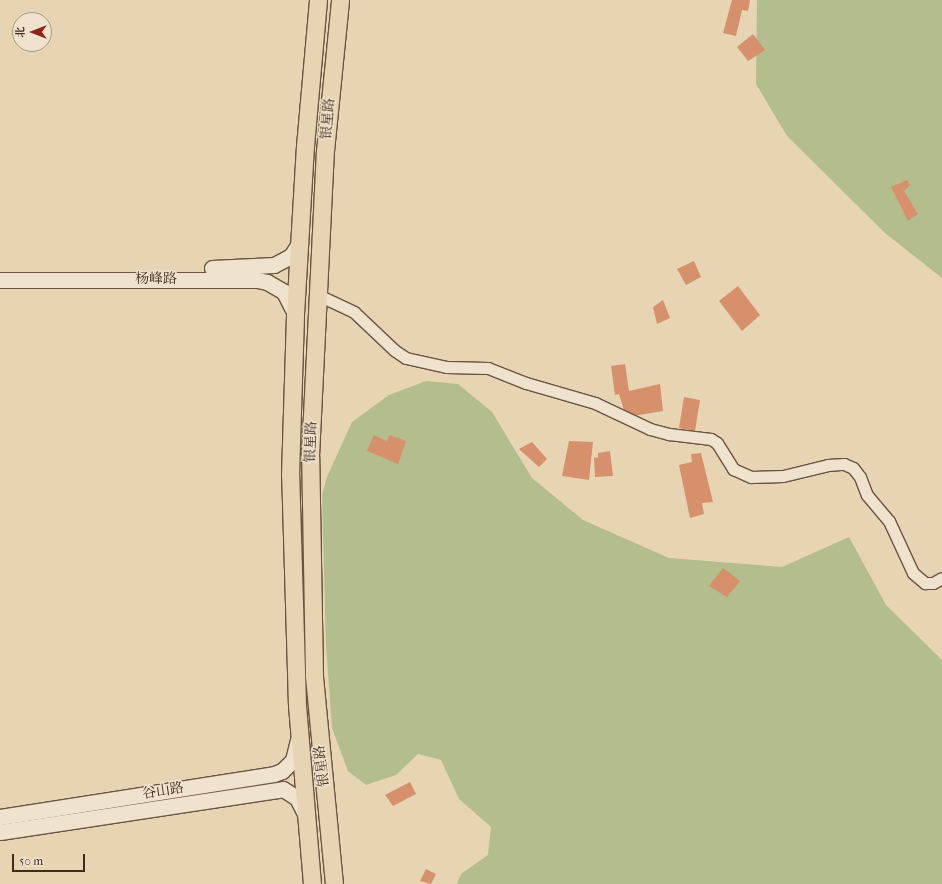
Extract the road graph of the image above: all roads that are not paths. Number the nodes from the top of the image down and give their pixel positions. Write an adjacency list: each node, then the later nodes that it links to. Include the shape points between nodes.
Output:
1 (318, 0): 3 (main road, 银星路, via 305,146)
2 (340, 0): 6 (main road, 银星路, via 325,151)
3 (300, 242): 4 (main road, 杨峰路, via 296,250 284,261 259,268); 7 (main road, 银星路)
4 (0, 270)
5 (0, 280): 7 (main road, 杨峰路, via 257,280 272,284 284,292)
6 (318, 295): 8 (street, via 354,312 406,358 447,367 488,368 526,384 595,403 650,428 669,434 711,439 717,443 733,469 751,477 783,476 828,464 844,464 853,468 860,477 867,495 889,521 913,573 925,583 933,583); 14 (main road, 银星路, via 310,456 314,675)
7 (295, 314): 9 (main road, 银星路, via 290,475)
8 (942, 578)
9 (299, 731): 10 (main road, 谷山路, via 293,760 282,771 274,774); 11 (main road, 银星路)
10 (0, 817)
11 (307, 820): 12 (main road, 谷山路, via 297,798 283,789); 13 (main road, 银星路)
12 (0, 832)
13 (312, 884)
14 (334, 884)

